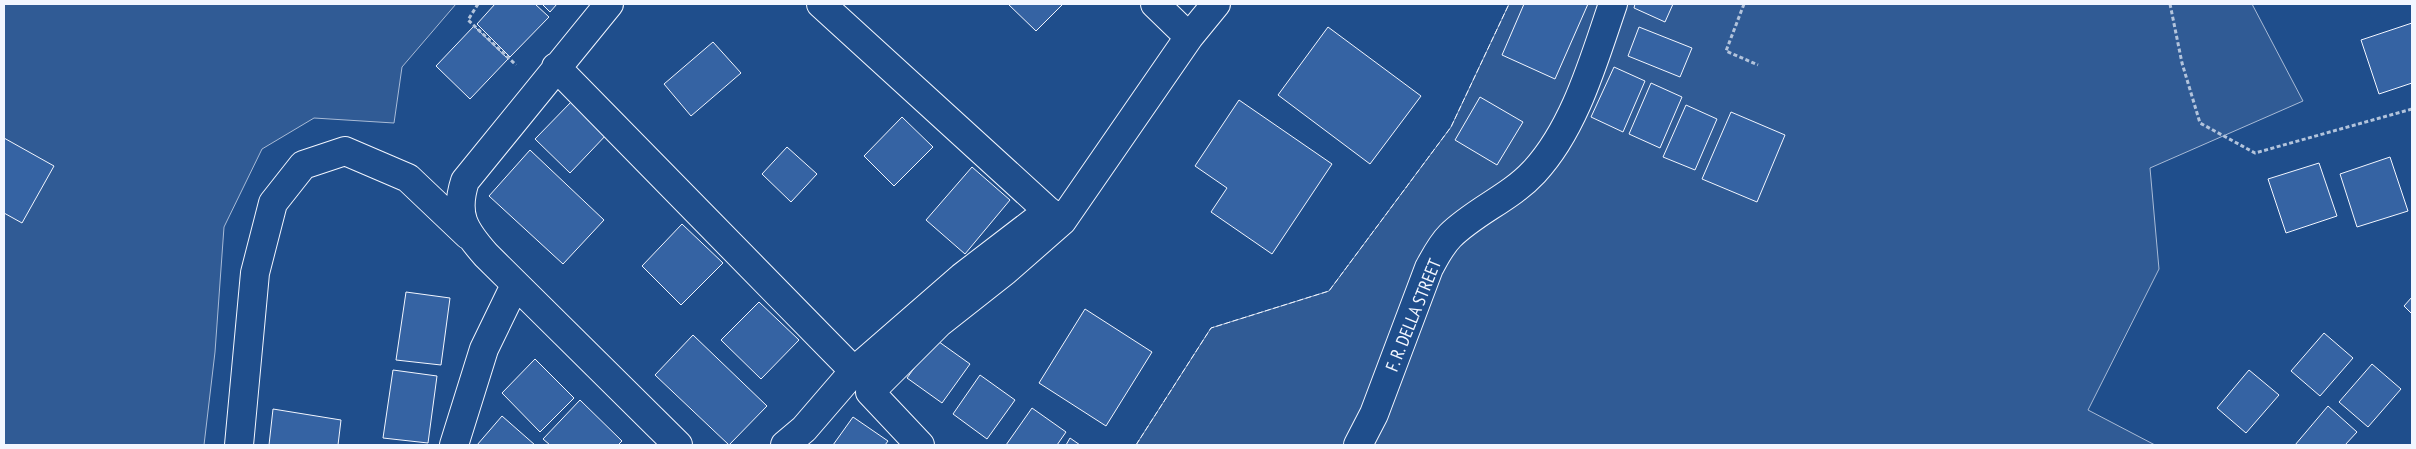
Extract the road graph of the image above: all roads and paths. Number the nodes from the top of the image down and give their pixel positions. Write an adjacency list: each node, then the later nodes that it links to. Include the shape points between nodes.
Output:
1 (478, 4): 11 (path, via 468,20)
2 (609, 4): 11 (street)
3 (821, 4): 13 (street)
4 (1155, 4): 9 (street)
5 (1216, 4): 9 (street)
6 (1613, 4): 22 (street, F. R. DELLA STREET, via 1593,62 1562,134 1547,157 1520,184 1462,226 1438,252 1374,414)
7 (1744, 4): 10 (path, via 1726,51)
8 (2170, 4): 12 (path, via 2182,63 2200,123 2255,153)
9 (1189, 37): 13 (street)
10 (1758, 65)
11 (548, 77): 14 (street, via 465,181 460,214); 16 (street)
12 (2412, 109)
13 (1055, 216): 16 (street, via 962,277); 17 (street, via 1005,271 939,324 870,392)
14 (469, 236): 15 (street); 18 (street, via 408,178 345,151 303,165 273,203 255,273)
15 (515, 285): 19 (street, via 484,349); 20 (street)
16 (854, 371): 21 (street, via 804,429)
17 (912, 442)
18 (239, 445)
19 (454, 445)
20 (678, 445)
21 (785, 445)
22 (1358, 445)

